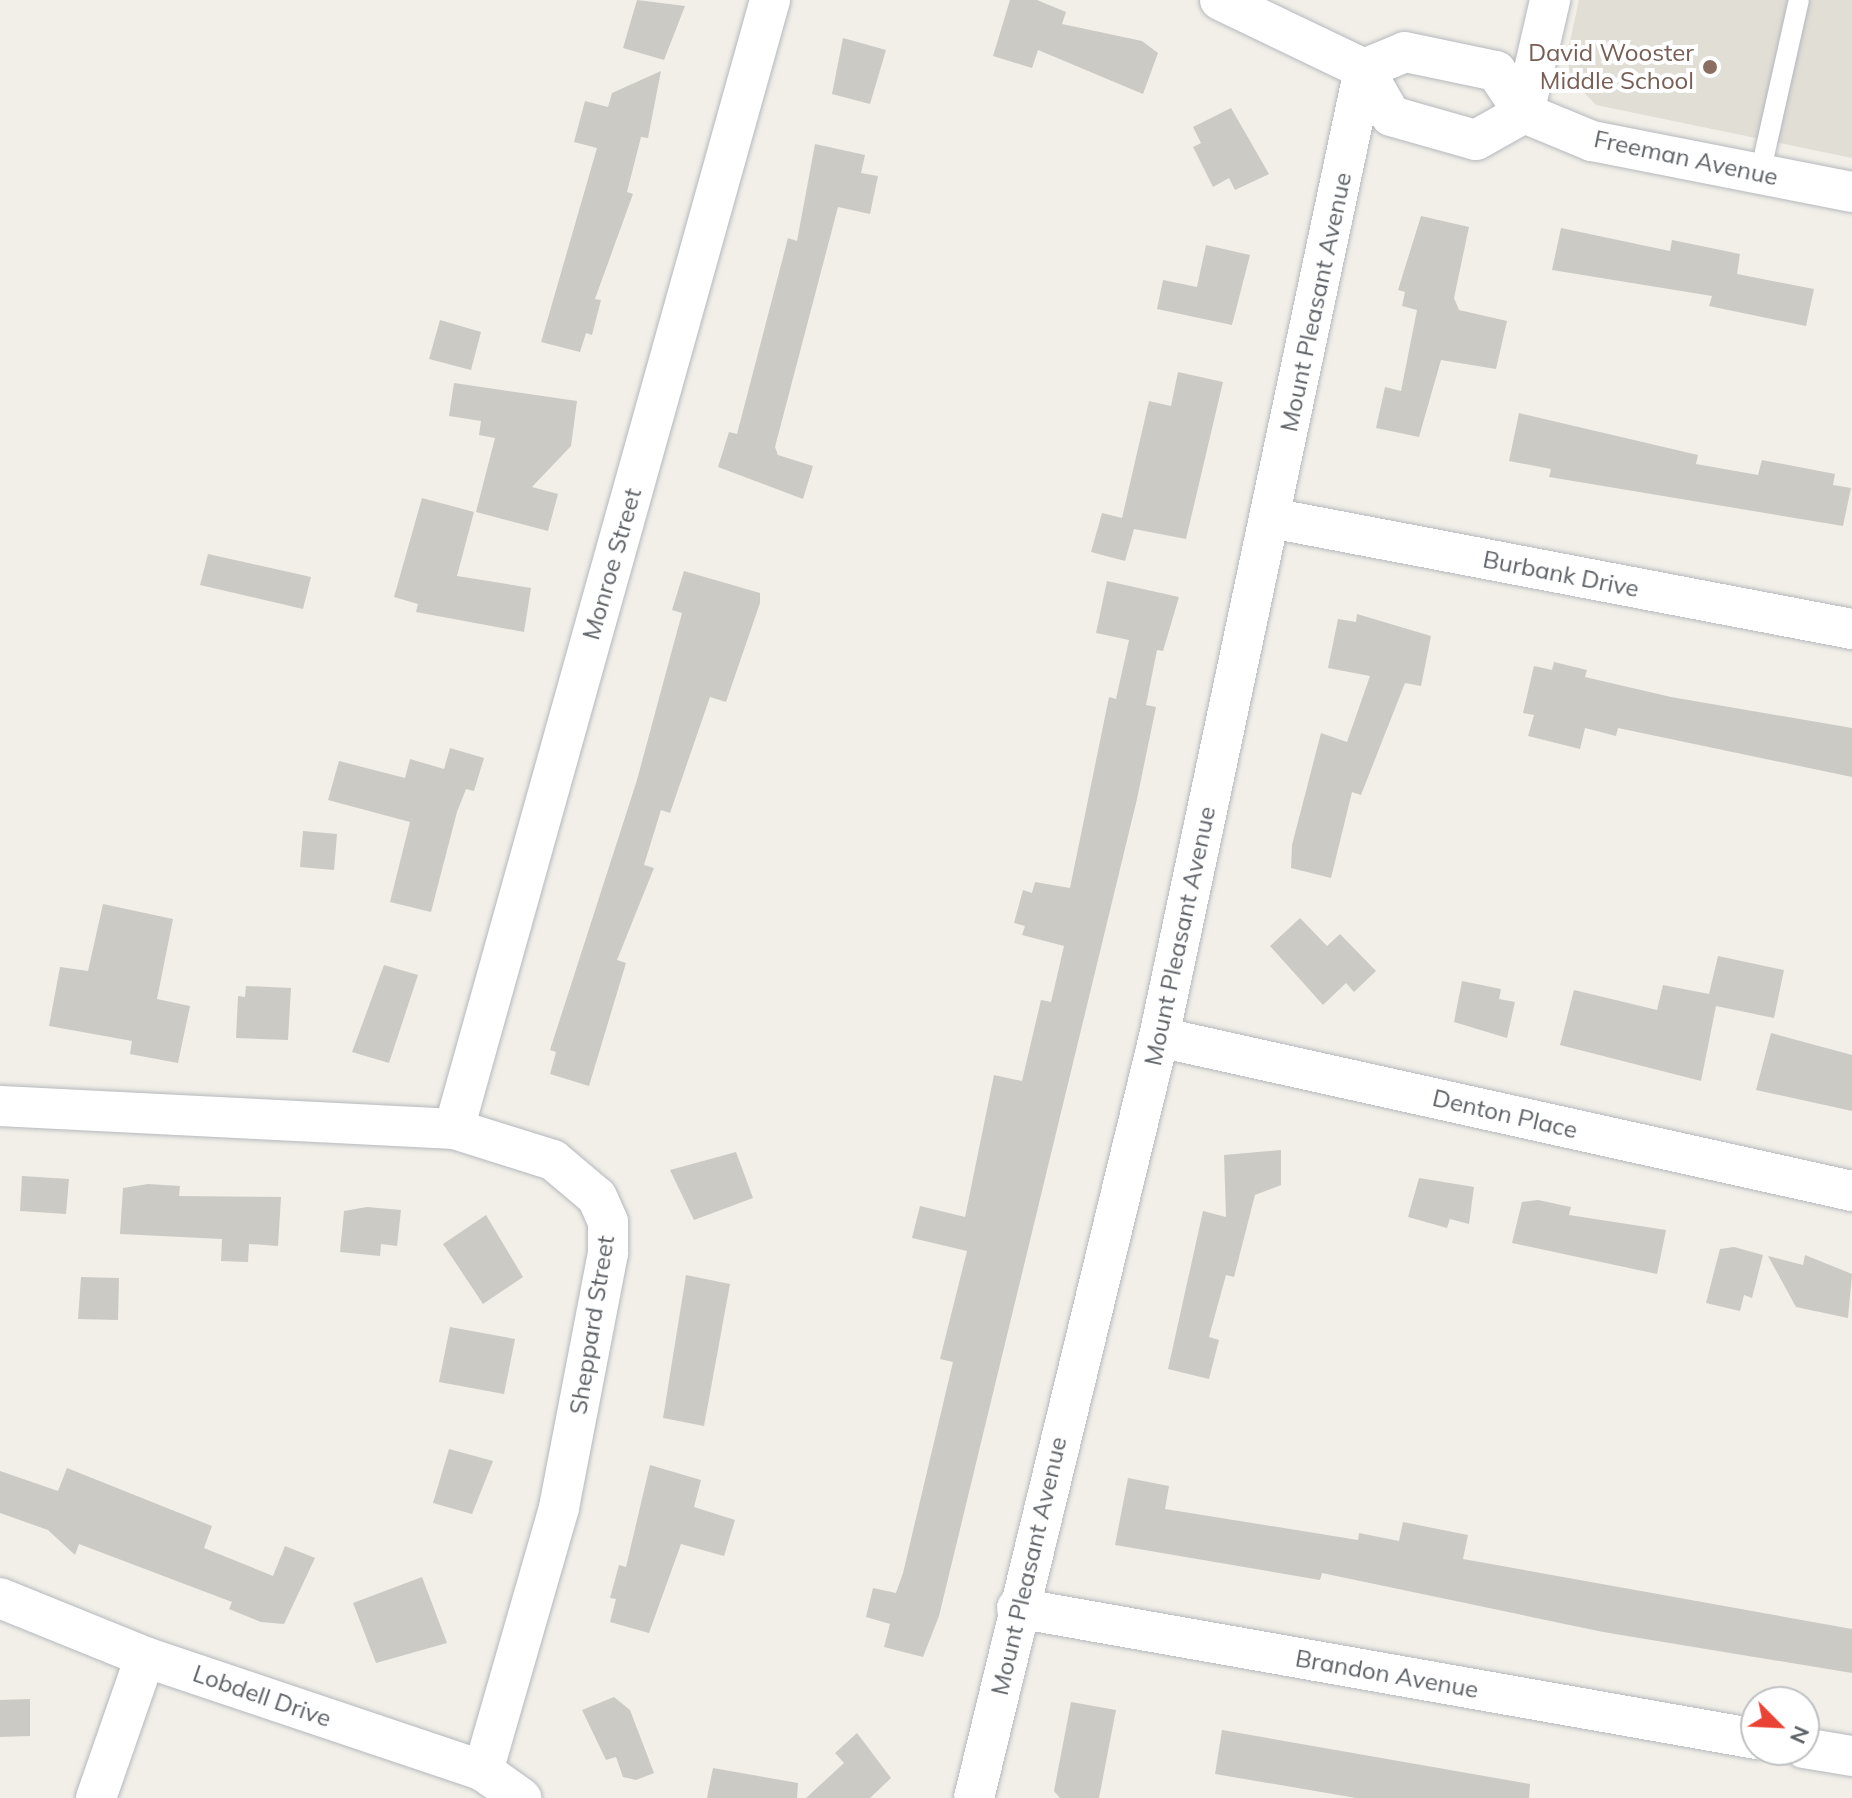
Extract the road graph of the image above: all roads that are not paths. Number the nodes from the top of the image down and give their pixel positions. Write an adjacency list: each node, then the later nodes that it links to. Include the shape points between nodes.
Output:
1 (770, 0): 13 (street, Monroe Street)
2 (1220, 0): 5 (street)
3 (1550, 0): 6 (street)
4 (1799, 0): 7 (lane)
5 (1364, 69): 6 (street, via 1405,52 1496,71); 6 (street, via 1391,116 1476,140); 9 (street, Mount Pleasant Avenue)
6 (1524, 113): 7 (street, Freeman Avenue, via 1592,141)
7 (1760, 174): 8 (street, Freeman Avenue)
8 (1852, 192)
9 (1271, 518): 10 (street, Burbank Drive); 11 (street, Mount Pleasant Avenue)
10 (1852, 629)
11 (1159, 1037): 14 (street, Denton Place); 16 (street, Mount Pleasant Avenue)
12 (0, 1106): 13 (street, Sheppard Street)
13 (454, 1129): 21 (street, Sheppard Street, via 553,1160 579,1177 608,1222 559,1508)
14 (1852, 1191)
15 (0, 1598): 17 (street, Lobdell Drive)
16 (1017, 1608): 18 (street, Brandon Avenue); 24 (street, Mount Pleasant Avenue)
17 (145, 1657): 21 (street, Lobdell Drive); 22 (street)
18 (1740, 1736)
19 (1820, 1751): 20 (street)
20 (1852, 1756)
21 (483, 1771): 23 (street, Lobdell Drive)
22 (96, 1798)
23 (521, 1798)
24 (974, 1798)

